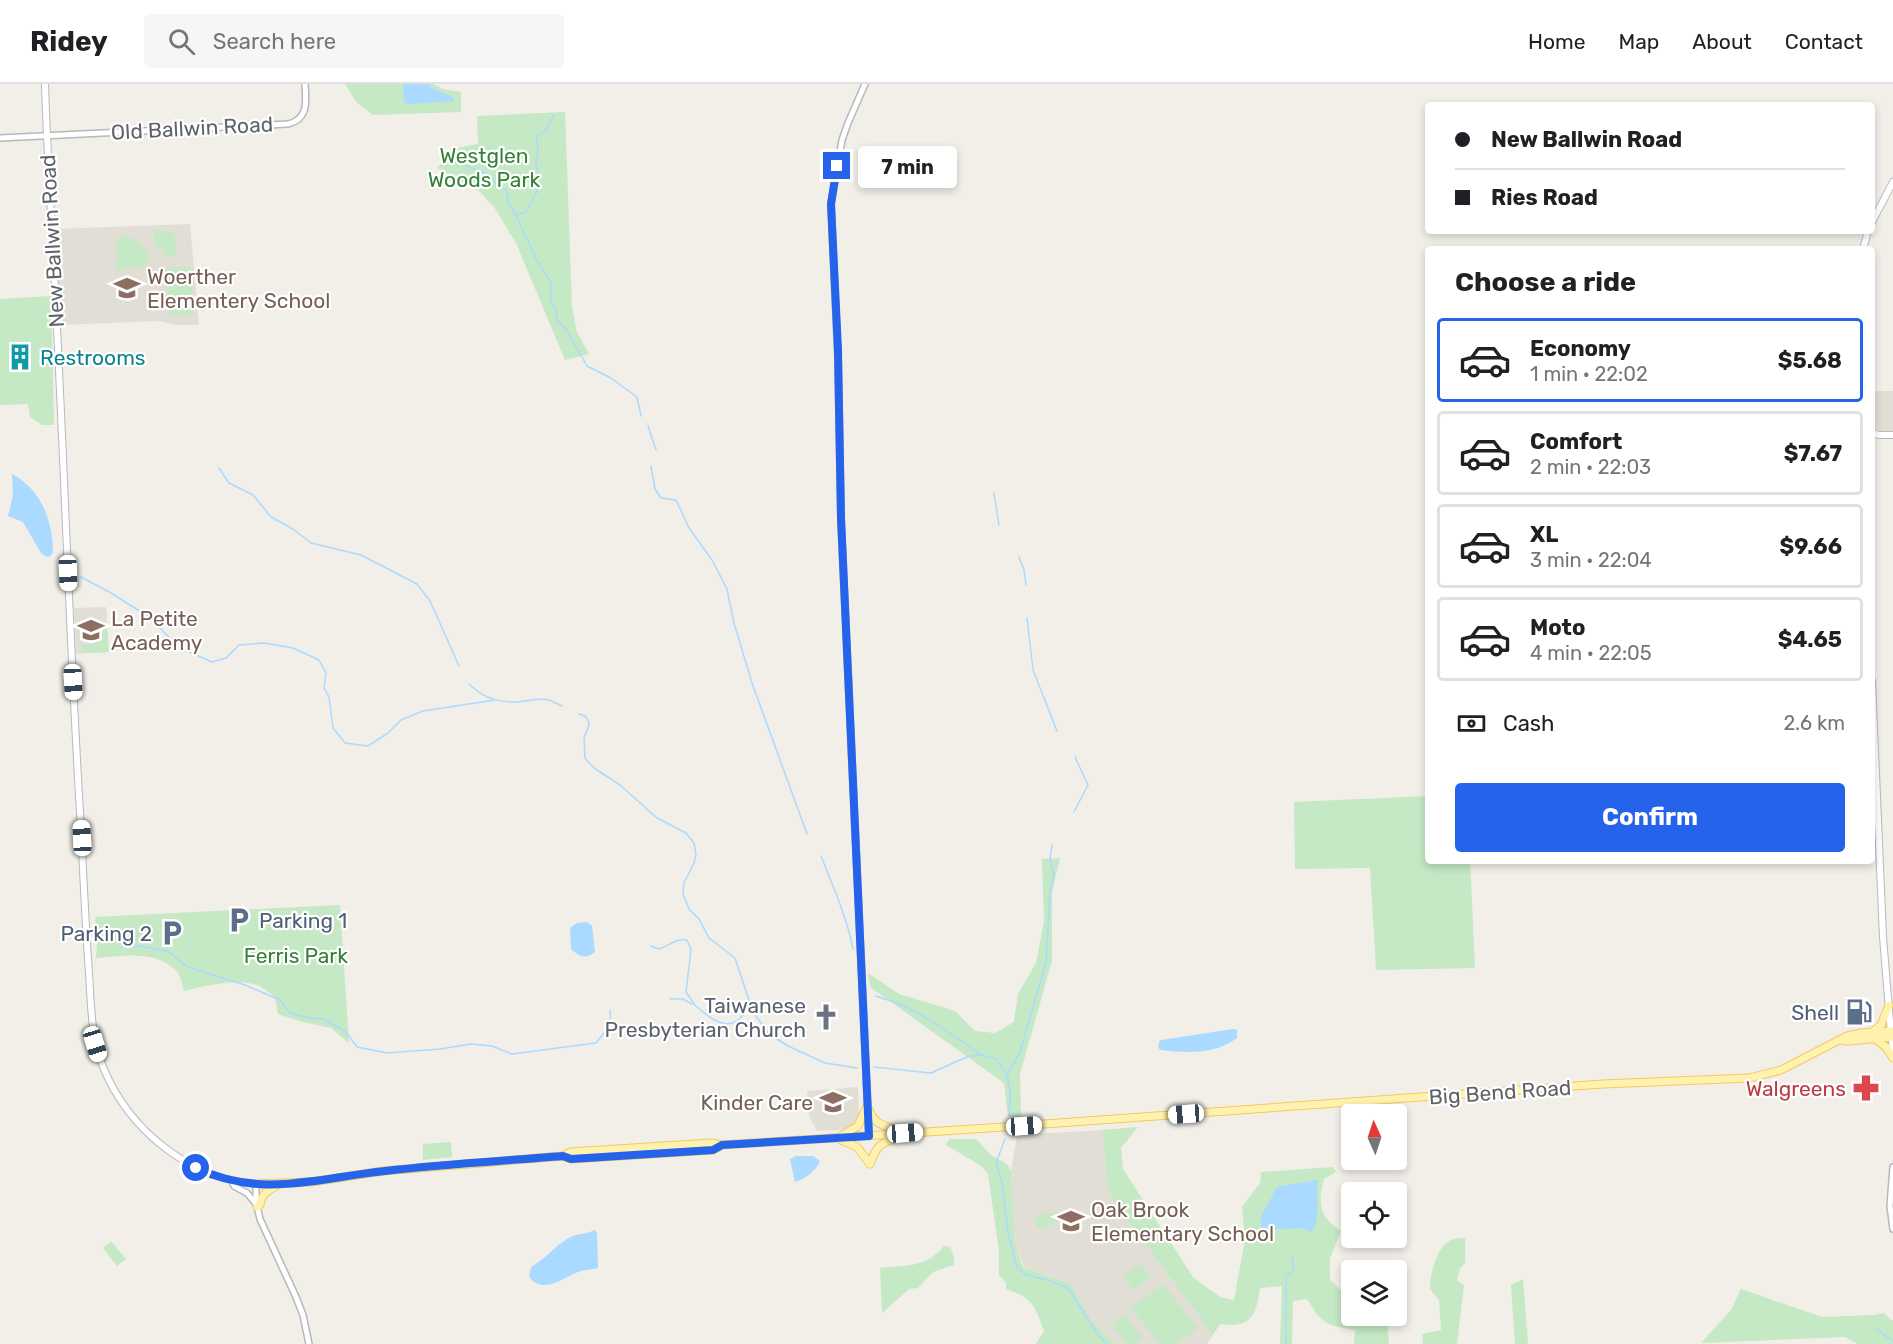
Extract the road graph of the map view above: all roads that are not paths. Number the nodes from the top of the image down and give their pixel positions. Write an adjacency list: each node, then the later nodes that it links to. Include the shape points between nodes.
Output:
1 (45, 84): 4 (main road, New Ballwin Road)
2 (305, 84): 4 (street, Old Ballwin Road, via 304,111 294,122)
3 (865, 84): 16 (street, via 842,140 831,204)
4 (47, 135): 5 (street, Old Ballwin Road); 21 (main road, New Ballwin Road, via 94,1036 109,1080 136,1121 187,1162)
5 (0, 138)
6 (1893, 182): 7 (main road)
7 (1875, 216)
8 (1875, 433): 9 (main road)
9 (1893, 435)
10 (1875, 751): 11 (main road)
11 (1889, 1005): 12 (main road); 13 (main road); 14 (main road)
12 (1893, 1016)
13 (1892, 1034): 14 (main road, Big Bend Road); 15 (street)
14 (1872, 1035): 15 (main road); 17 (main road, Big Bend Road, via 1847,1036 1781,1070 1749,1078 1602,1084)
15 (1893, 1058)
16 (867, 1106): 17 (main road, via 878,1124); 18 (street); 19 (main road, via 858,1126)
17 (905, 1133): 18 (main road, Big Bend Road); 19 (main road, via 878,1147 870,1164 857,1147)
18 (869, 1136): 19 (main road, Big Bend Road)
19 (836, 1138): 23 (main road, Big Bend Road, via 570,1152 563,1156)
20 (1893, 1167): 25 (street)
21 (232, 1181): 22 (main road, New Ballwin Road); 24 (street)
22 (256, 1184): 23 (main road, Big Bend Road); 24 (street)
23 (280, 1184): 24 (main road, via 265,1193)
24 (258, 1207): 26 (street, via 265,1232 296,1297)
25 (1893, 1229)
26 (309, 1344)

